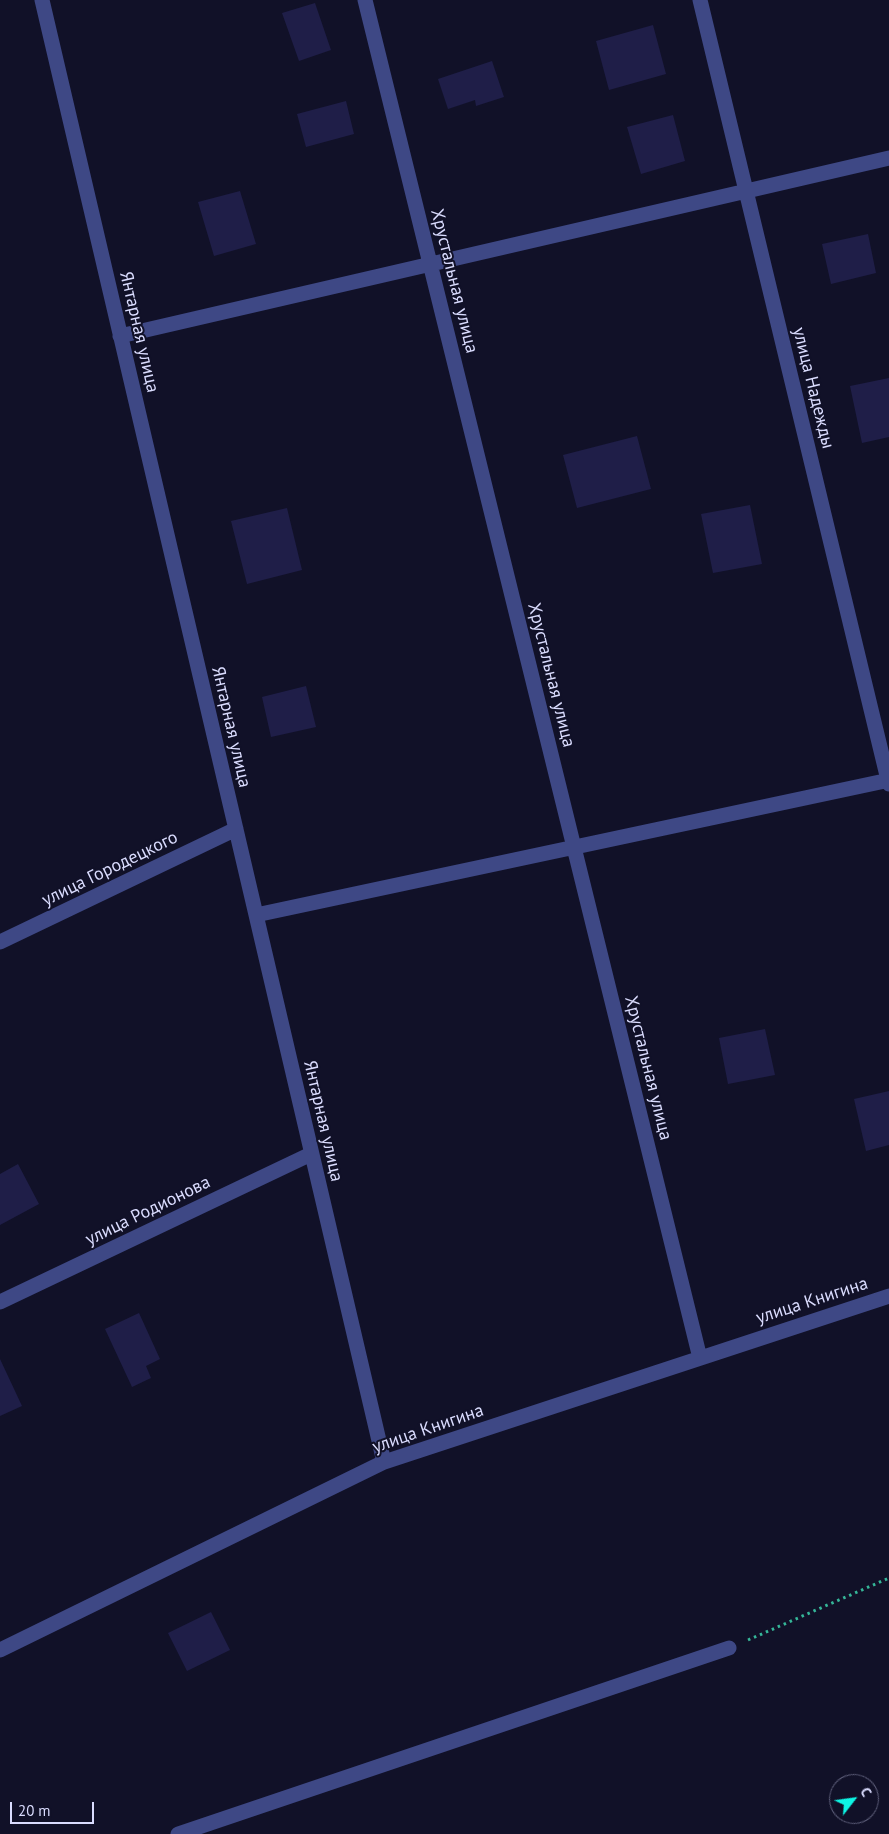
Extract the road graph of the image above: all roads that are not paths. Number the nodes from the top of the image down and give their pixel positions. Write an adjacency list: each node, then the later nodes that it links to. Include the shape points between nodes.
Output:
1 (42, 0): 7 (street, Янтарная улица)
2 (365, 0): 6 (street, Хрустальная улица)
3 (700, 0): 5 (street, улица Надежды)
4 (889, 158): 5 (street)
5 (746, 191): 6 (street); 8 (street, улица Надежды)
6 (430, 264): 7 (street); 10 (street, Хрустальная улица)
7 (120, 336): 9 (street, Янтарная улица)
8 (889, 782): 10 (street)
9 (236, 829): 11 (street, Янтарная улица); 12 (street, улица Городецкого)
10 (574, 848): 11 (street); 16 (street, Хрустальная улица)
11 (256, 915): 13 (street, Янтарная улица)
12 (0, 942)
13 (312, 1154): 15 (street, улица Родионова); 17 (street, Янтарная улица)
14 (889, 1296): 16 (street, улица Книгина)
15 (0, 1302)
16 (700, 1358): 17 (street, улица Книгина)
17 (384, 1462): 19 (street, улица Книгина)
18 (729, 1648): 20 (street)
19 (0, 1650)
20 (178, 1834)

